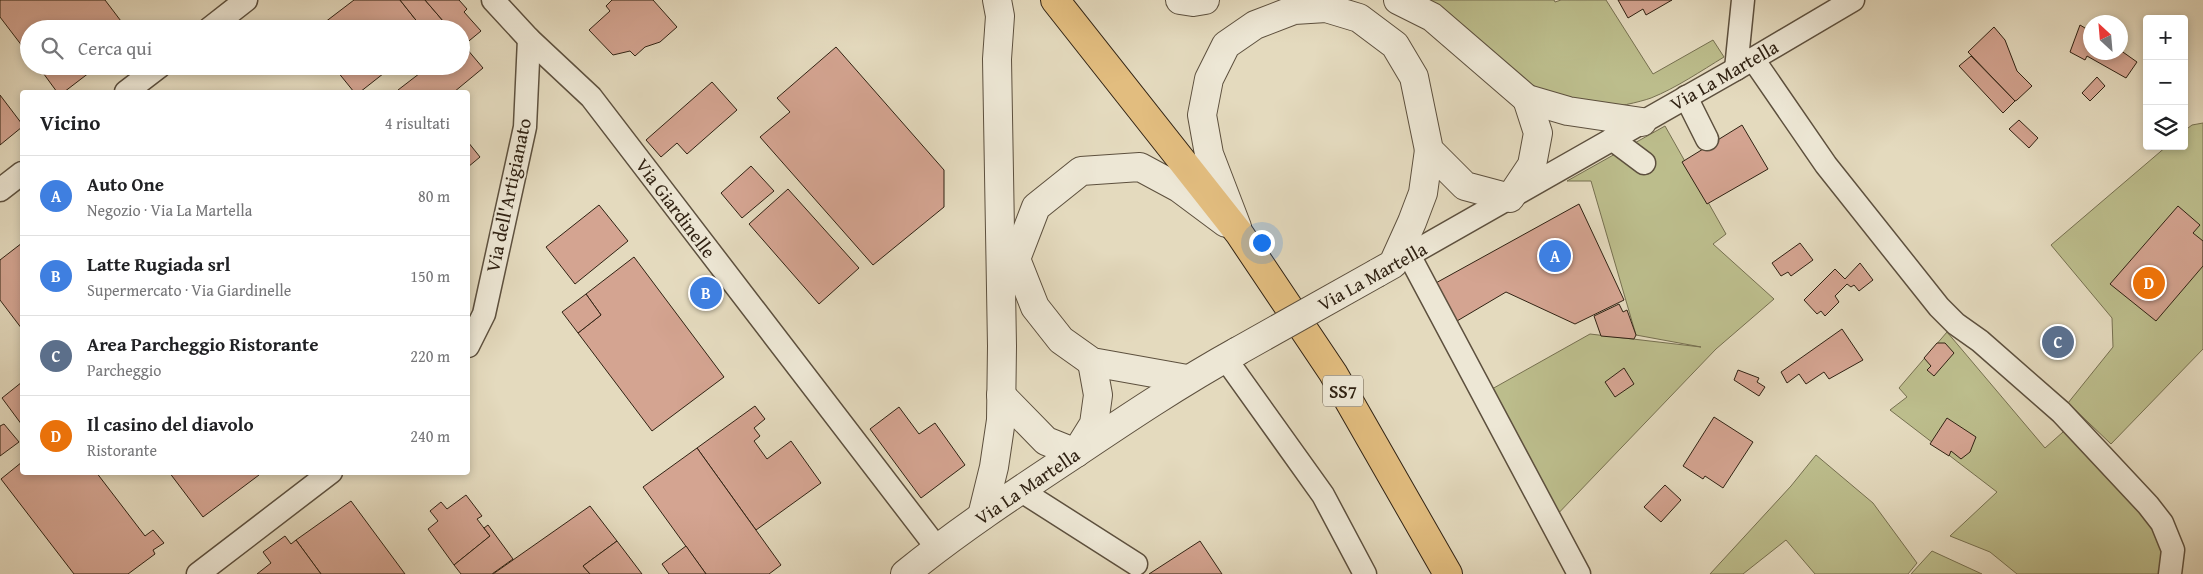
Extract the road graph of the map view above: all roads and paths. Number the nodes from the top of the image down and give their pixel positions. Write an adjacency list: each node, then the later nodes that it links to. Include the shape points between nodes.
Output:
1 (246, 0): 10 (street)
2 (493, 0): 11 (street, Via Giardinelle)
3 (997, 0): 31 (street, via 1000,16 997,59)
4 (1055, 0): 25 (highway, SS7)
5 (1180, 0): 6 (street)
6 (1205, 0)
7 (1398, 0): 16 (street, via 1432,17)
8 (1743, 0): 12 (street)
9 (1842, 2): 12 (street, Via La Martella)
10 (220, 20)
11 (529, 39): 27 (street, Via dell'Artigianato, via 525,128 484,314); 36 (street, Via Giardinelle, via 592,97)
12 (1745, 64): 15 (street, Via La Martella); 43 (street, via 1939,307 2061,412 2148,505 2162,524 2173,550)
13 (148, 75): 14 (street)
14 (129, 90)
15 (1686, 97): 17 (street, Via La Martella); 18 (street)
16 (1527, 99): 17 (street, via 1568,111); 24 (street, via 1538,133 1532,165)
17 (1642, 122): 19 (street, Via La Martella)
18 (1707, 138)
19 (1612, 139): 21 (street); 24 (street, Via La Martella)
20 (1429, 150): 24 (street, via 1465,186); 25 (street, via 1414,77 1395,45 1359,18 1326,8 1294,10 1255,25 1226,45 1209,79 1202,114 1210,154); 26 (street, via 1423,193)
21 (1644, 163)
22 (20, 175): 23 (street)
23 (0, 190)
24 (1510, 198): 26 (street, Via La Martella)
25 (1239, 233): 29 (street, via 1179,188 1140,167 1081,171 1036,208 1016,259 1035,307 1061,340); 41 (highway, SS7, via 1333,373)
26 (1393, 264): 28 (street, Via La Martella, bridge); 42 (street, via 1571,539)
27 (470, 342)
28 (1231, 354): 30 (street, Via La Martella); 40 (street, via 1323,495)
29 (1092, 362): 30 (street); 32 (street, via 1098,395 1094,424)
30 (1187, 379): 32 (street, Via La Martella)
31 (1001, 395): 32 (street, via 1046,441); 35 (street, via 994,467)
32 (1076, 453): 34 (street, Via La Martella)
33 (327, 475): 38 (street)
34 (1020, 490): 35 (street, Via La Martella); 37 (street)
35 (982, 516): 36 (street, Via La Martella)
36 (937, 548): 39 (street, Via La Martella)
37 (1136, 564)
38 (198, 574)
39 (905, 574)
40 (1365, 574)
41 (1448, 574)
42 (1579, 574)
43 (2170, 574)

